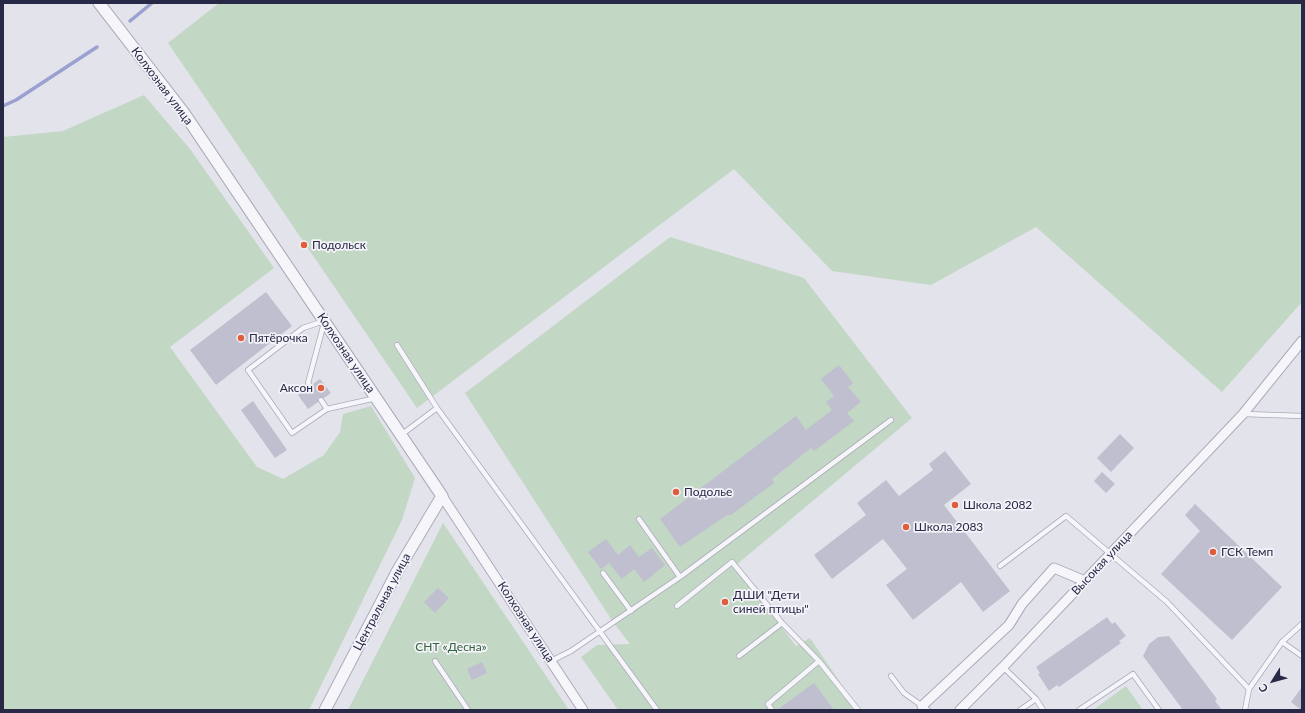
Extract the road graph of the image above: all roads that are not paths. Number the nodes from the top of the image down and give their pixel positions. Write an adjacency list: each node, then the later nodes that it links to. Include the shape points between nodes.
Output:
1 (99, 3): 2 (street, Колхозная улица, via 184,113)
2 (324, 321): 5 (lane, via 308,383); 6 (street, Колхозная улица); 9 (lane, via 303,328 248,370 292,433)
3 (1302, 342): 10 (street, Высокая улица)
4 (397, 345): 8 (lane)
5 (310, 386)
6 (376, 398): 9 (lane); 13 (street, Колхозная улица)
7 (321, 400): 9 (lane)
8 (437, 408): 13 (lane); 25 (lane)
9 (327, 409)
10 (1243, 414): 11 (lane); 16 (street, Высокая улица)
11 (1302, 416)
12 (891, 420): 19 (lane)
13 (401, 435): 14 (street, Колхозная улица)
14 (442, 496): 30 (street, Колхозная улица); 37 (street, Центральная улица, via 398,570)
15 (639, 519): 19 (lane)
16 (1110, 555): 17 (lane, via 1066,516); 20 (street, Высокая улица); 34 (lane, via 1167,602)
17 (1000, 566)
18 (603, 573): 22 (lane)
19 (680, 577): 22 (lane)
20 (1085, 581): 32 (street, Высокая улица); 36 (street, via 1054,568 1022,604 1009,625)
21 (677, 606): 23 (lane, via 732,562)
22 (630, 611): 25 (lane)
23 (782, 623): 27 (lane); 31 (lane)
24 (1302, 624): 26 (lane)
25 (600, 631): 30 (lane); 40 (lane)
26 (1282, 642): 28 (lane); 34 (lane)
27 (739, 656)
28 (1302, 656)
29 (435, 661): 38 (lane)
30 (551, 661): 39 (street, Колхозная улица)
31 (819, 661): 41 (lane, via 768,704); 42 (lane)
32 (1003, 667): 35 (lane); 43 (street, Высокая улица)
33 (891, 676): 36 (lane, via 904,693)
34 (1249, 689): 48 (lane)
35 (1036, 699): 44 (lane); 45 (lane)
36 (925, 708)
37 (324, 710)
38 (468, 710)
39 (583, 710)
40 (656, 710)
41 (772, 710)
42 (858, 710)
43 (960, 710)
44 (1020, 710)
45 (1043, 710)
46 (1079, 710): 47 (lane, via 1133,674)
47 (1158, 710)
48 (1245, 710)

